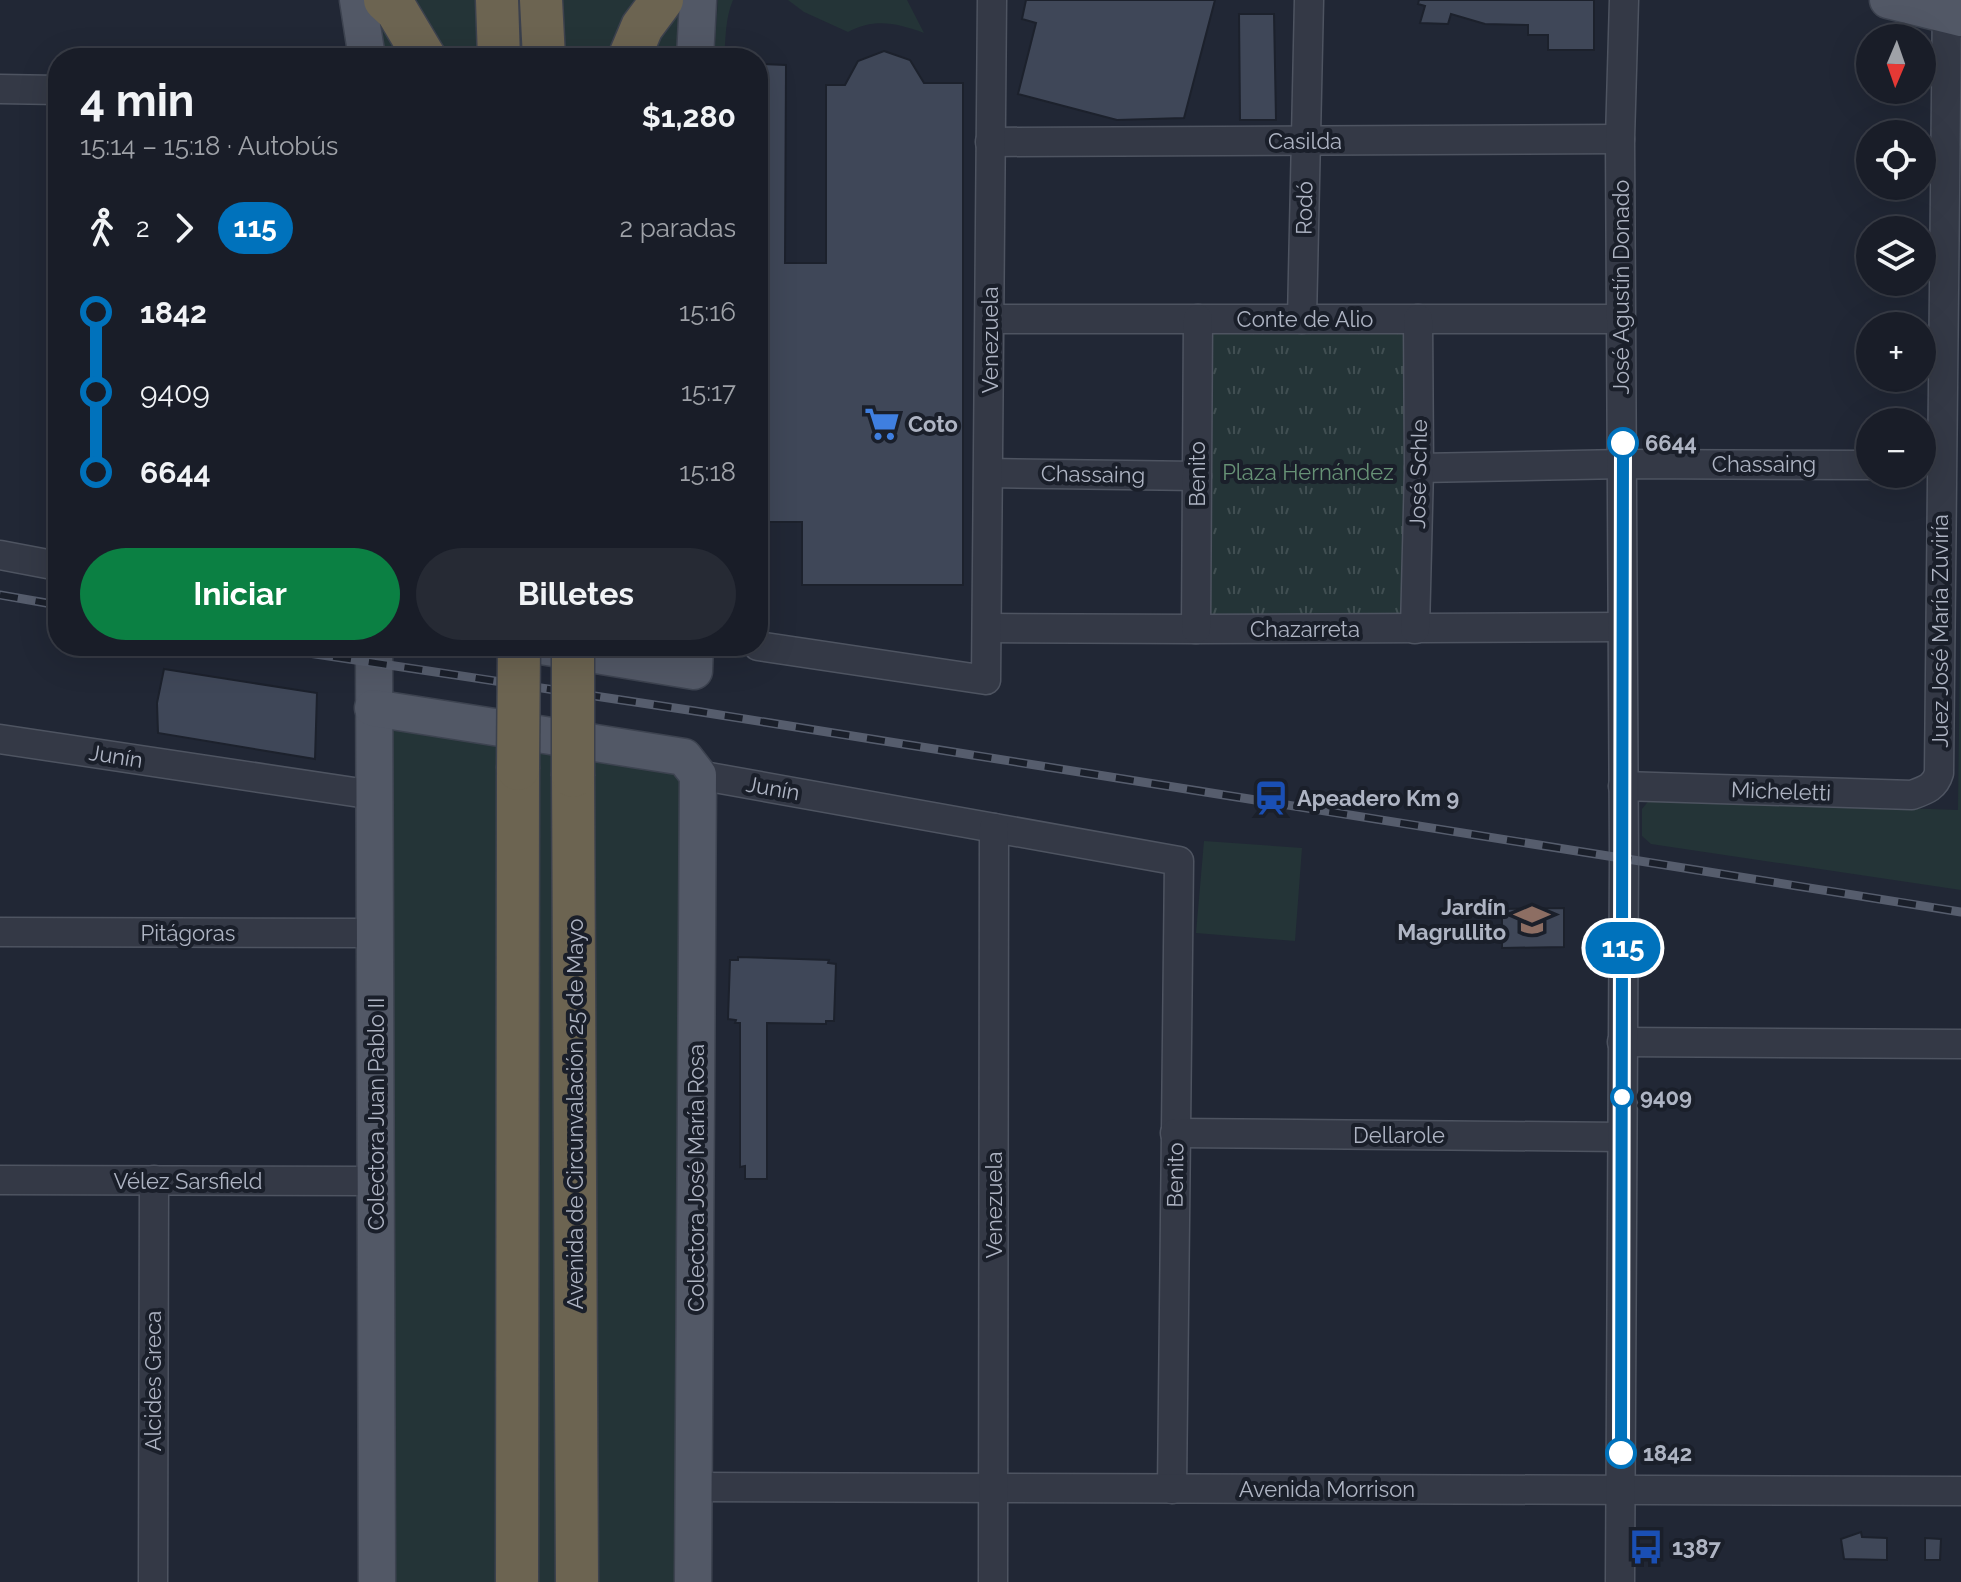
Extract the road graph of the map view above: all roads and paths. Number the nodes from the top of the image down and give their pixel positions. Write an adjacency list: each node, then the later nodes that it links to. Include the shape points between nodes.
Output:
1 (358, 0): 12 (main road)
2 (385, 0): 13 (highway)
3 (497, 0): 14 (highway)
4 (541, 0): 15 (highway)
5 (662, 0): 16 (highway)
6 (698, 0): 17 (main road)
7 (992, 0): 22 (street, Venezuela)
8 (1309, 0): 21 (street, Rodó)
9 (1624, 0): 20 (street, José Agustín Donado)
10 (1888, 0): 11 (main road)
11 (1952, 11): 30 (street, Juez José María Zuviría)
12 (365, 48)
13 (419, 48)
14 (499, 48)
15 (543, 48)
16 (633, 48)
17 (696, 48)
18 (0, 89): 19 (street)
19 (48, 90)
20 (1620, 139): 21 (street, Casilda); 27 (street, José Agustín Donado)
21 (1305, 141): 22 (street, Casilda); 25 (street, Rodó)
22 (990, 142): 23 (street, Venezuela)
23 (990, 319): 24 (street, Conte de Alio); 32 (street, Venezuela)
24 (1198, 319): 25 (street, Conte de Alio); 33 (street, Benito)
25 (1302, 319): 26 (street, Conte de Alio)
26 (1418, 319): 27 (street, Conte de Alio); 31 (street, José Schle)
27 (1620, 319): 28 (street, José Agustín Donado)
28 (1623, 464): 29 (street, Chassaing); 31 (street, Chassaing); 36 (street, José Agustín Donado)
29 (1856, 465)
30 (1941, 465): 49 (street, Juez José María Zuviría)
31 (1419, 468): 39 (street, José Schle)
32 (989, 473): 33 (street, Chassaing); 37 (street, Venezuela)
33 (1197, 476): 38 (street, Benito)
34 (0, 555): 35 (street)
35 (48, 564)
36 (1621, 627): 39 (street, Chazarreta); 50 (street, José Agustín Donado)
37 (989, 628): 38 (street, Chazarreta); 40 (street, Venezuela, via 986,680)
38 (1196, 629): 39 (street, Chazarreta)
39 (1415, 629)
40 (768, 647)
41 (374, 656): 46 (main road, Colectora Juan Pablo II)
42 (519, 656): 70 (highway, bridge)
43 (573, 656): 71 (highway, Avenida de Circunvalación 25 de Mayo, bridge)
44 (668, 656): 45 (main road)
45 (694, 658)
46 (373, 708): 48 (main road, Junín, via 684,757); 51 (main road, Colectora Juan Pablo II)
47 (0, 739): 51 (street, Junín)
48 (698, 775): 52 (street, Junín); 63 (main road, Colectora José María Rosa)
49 (1936, 783): 50 (street, Micheletti, via 1912,795)
50 (1623, 786): 56 (street, José Agustín Donado)
51 (374, 795): 55 (main road, Colectora Juan Pablo II)
52 (994, 828): 53 (street, Junín); 64 (street, Venezuela)
53 (1179, 861): 58 (street, Benito)
54 (0, 932): 55 (street, Pitágoras)
55 (376, 933): 62 (main road, Colectora Juan Pablo II)
56 (1622, 1042): 57 (street); 59 (street, José Agustín Donado)
57 (1961, 1044)
58 (1175, 1133): 59 (street, Dellarole); 65 (street, Benito)
59 (1622, 1137): 66 (street, José Agustín Donado)
60 (0, 1180): 61 (street, Vélez Sarsfield)
61 (154, 1180): 62 (street, Vélez Sarsfield); 68 (street, Alcides Greca)
62 (375, 1181): 69 (main road, Colectora Juan Pablo II)
63 (694, 1487): 64 (street, Avenida Morrison); 72 (main road, Colectora José María Rosa)
64 (994, 1488): 65 (street, Avenida Morrison); 73 (street, Venezuela)
65 (1172, 1489): 66 (street, Avenida Morrison)
66 (1621, 1490): 67 (street, Avenida Morrison); 74 (street, José Agustín Donado)
67 (1961, 1491)
68 (153, 1582)
69 (377, 1582)
70 (517, 1582)
71 (577, 1582)
72 (693, 1582)
73 (993, 1582)
74 (1620, 1582)

